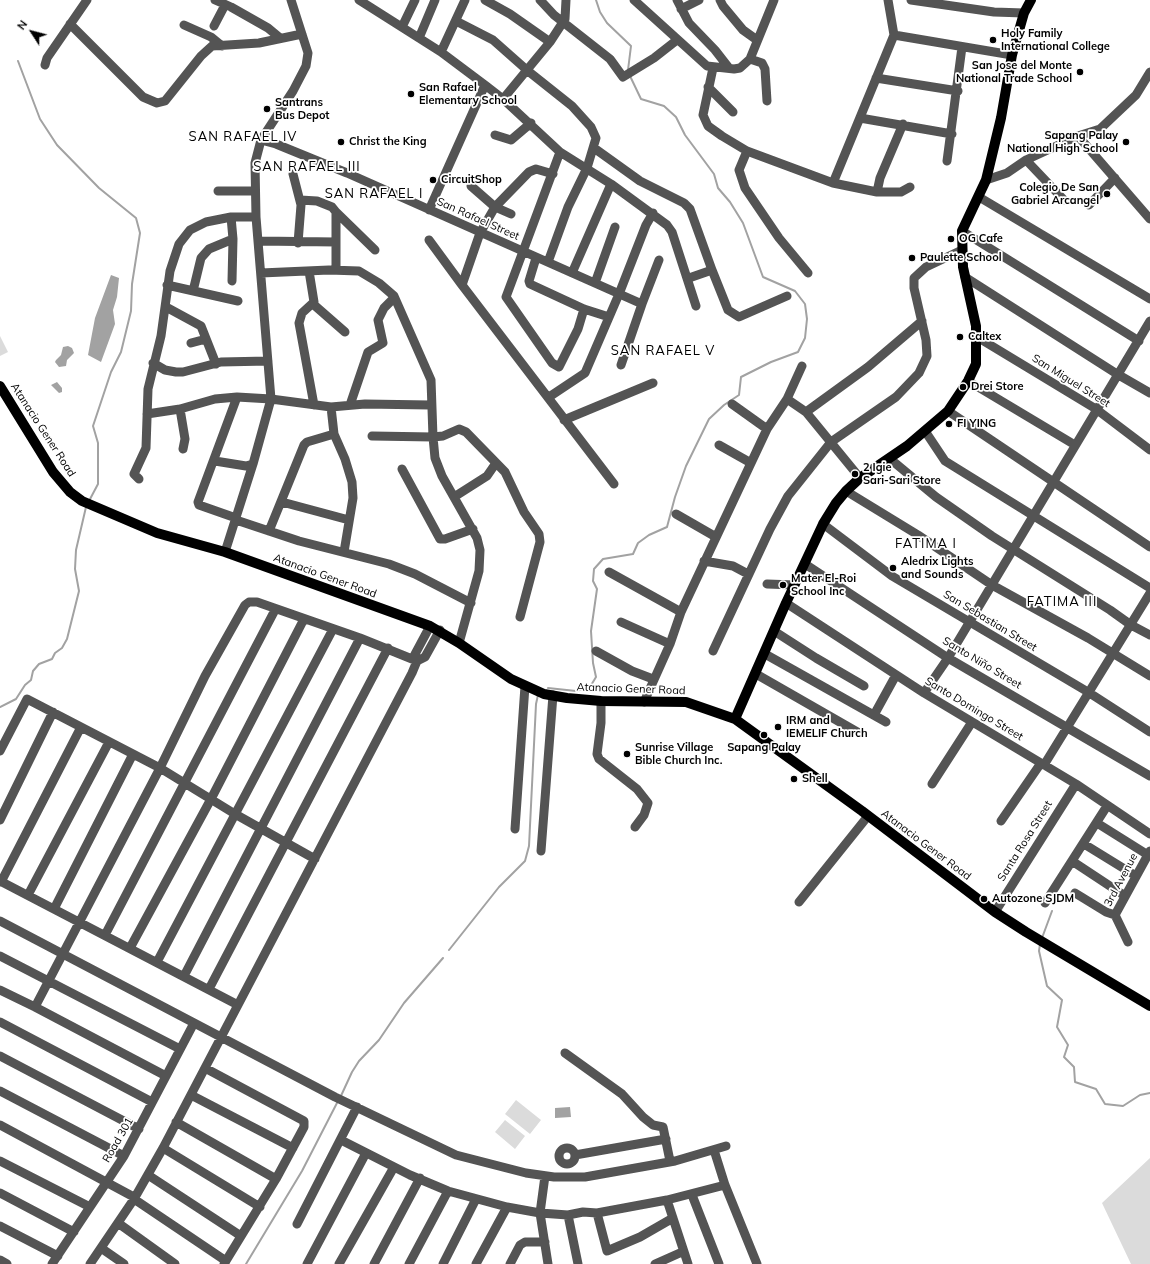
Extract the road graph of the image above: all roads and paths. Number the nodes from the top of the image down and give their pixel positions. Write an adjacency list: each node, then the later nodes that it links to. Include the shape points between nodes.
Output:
1 (87, 0): 24 (street)
2 (215, 0): 19 (street)
3 (291, 0): 28 (street)
4 (359, 0): 27 (street)
5 (415, 0): 27 (street)
6 (436, 0): 31 (street)
7 (465, 0): 22 (street)
8 (486, 0): 34 (street)
9 (540, 0): 23 (street)
10 (566, 0): 23 (street)
11 (634, 0): 32 (street)
12 (677, 0): 20 (street)
13 (699, 0): 20 (street)
14 (720, 0): 33 (street, via 743,30)
15 (774, 0): 33 (street)
16 (888, 0): 29 (street)
17 (911, 0): 21 (street, via 994,12)
18 (1031, 0): 21 (main road)
19 (230, 4): 26 (street); 30 (street)
20 (681, 9): 42 (street)
21 (1024, 13): 38 (main road)
22 (456, 21): 37 (street); 43 (street, via 476,29 493,40)
23 (563, 22): 32 (street, via 610,59 623,78); 34 (street)
24 (70, 24): 35 (street, via 143,97 157,103 165,101 207,49); 40 (street)
25 (184, 25): 35 (street, via 211,37)
26 (214, 26)
27 (402, 27): 31 (street)
28 (302, 34): 30 (street); 58 (street, via 308,53 306,66)
29 (894, 35): 36 (street); 45 (street)
30 (280, 38): 35 (street, via 259,43)
31 (419, 38): 37 (street)
32 (677, 40): 41 (street, via 702,62)
33 (757, 40): 39 (street)
34 (550, 42): 43 (street)
35 (222, 46)
36 (962, 47): 38 (street); 48 (street)
37 (441, 52): 46 (street)
38 (1012, 55): 68 (main road)
39 (750, 59): 42 (street, via 740,68); 50 (street, via 762,63 765,69)
40 (45, 65)
41 (713, 68): 42 (street); 47 (street)
42 (729, 68)
43 (528, 71): 49 (street); 59 (street, via 572,106 591,127 596,138)
44 (1150, 72): 57 (street, via 1136,95 1112,119 1100,129)
45 (876, 78): 48 (street); 52 (street)
46 (485, 85): 49 (street); 81 (street)
47 (708, 87): 51 (street); 60 (street, via 702,114 708,126)
48 (958, 91): 55 (street)
49 (503, 99): 53 (street)
50 (768, 101)
51 (734, 112)
52 (860, 118): 54 (street); 69 (street)
53 (531, 123): 56 (street, via 511,140); 61 (street)
54 (903, 124): 55 (street); 75 (street, via 880,178)
55 (952, 134): 63 (street)
56 (495, 135)
57 (1078, 136): 62 (street); 67 (street)
58 (261, 140): 74 (street, via 256,157); 81 (street, San Rafael Street, via 347,173)
59 (594, 148): 64 (street); 104 (street, via 640,181 684,203 690,209)
60 (747, 151): 69 (street); 107 (street, via 739,170 745,188 779,238)
61 (560, 152): 64 (street); 66 (street)
62 (1026, 160): 68 (street, via 1007,173); 78 (street)
63 (947, 162)
64 (587, 168): 70 (street); 101 (street, via 568,207)
65 (293, 174): 77 (street)
66 (552, 174): 80 (street, via 536,169 529,172); 98 (street)
67 (1115, 178): 79 (street); 87 (street)
68 (986, 180): 76 (main road)
69 (833, 183): 75 (street)
70 (611, 184): 83 (street); 106 (street)
71 (471, 186): 80 (street)
72 (910, 187): 75 (street, via 901,192)
73 (218, 191): 74 (street)
74 (254, 191): 86 (street)
75 (877, 192)
76 (979, 197): 89 (main road); 118 (street)
77 (300, 200): 82 (street, via 323,203); 95 (street)
78 (1064, 200)
79 (1089, 205)
80 (495, 207): 84 (street); 90 (street)
81 (429, 210): 90 (street, San Rafael Street)
82 (336, 212): 94 (street); 96 (street)
83 (653, 213): 109 (street, via 672,232); 115 (street)
84 (511, 214)
85 (231, 217): 86 (street); 91 (street); 112 (street, via 206,222 184,236 174,256)
86 (256, 217): 93 (street)
87 (1150, 219)
88 (615, 228): 111 (street)
89 (962, 231): 97 (main road); 131 (street)
90 (480, 233): 98 (street, San Rafael Street); 113 (street)
91 (233, 239): 110 (street); 114 (street, via 209,249 201,258)
92 (429, 240): 113 (street)
93 (259, 241): 95 (street); 105 (street)
94 (336, 242): 95 (street); 103 (street)
95 (298, 243)
96 (375, 250)
97 (962, 250): 108 (main road); 126 (street, via 926,267 914,278)
98 (521, 252): 99 (street, San Rafael Street); 124 (street, via 506,297 552,363 559,367 578,329)
99 (536, 258): 101 (street, San Rafael Street); 124 (street, via 530,284)
100 (659, 260): 121 (street)
101 (548, 262): 106 (street, San Rafael Street)
102 (309, 270): 103 (street); 105 (street); 120 (street, via 315,297)
103 (336, 270): 117 (street, via 359,271 378,283)
104 (712, 270): 109 (street); 116 (street, via 728,310 738,317)
105 (260, 273): 133 (street)
106 (572, 273): 111 (street, San Rafael Street)
107 (808, 273)
108 (965, 277): 129 (main road); 138 (street)
109 (689, 278): 122 (street)
110 (232, 281)
111 (595, 283): 115 (street, San Rafael Street)
112 (168, 285): 114 (street); 123 (street)
113 (462, 285): 144 (street)
114 (193, 291): 119 (street)
115 (619, 294): 121 (street, San Rafael Street); 125 (street)
116 (787, 296)
117 (394, 298): 149 (street, via 384,308 378,320 383,343 368,352); 150 (street, via 431,380)
118 (1150, 299)
119 (238, 301)
120 (313, 304): 128 (street); 148 (street, via 302,314 299,323)
121 (642, 304): 136 (street)
122 (696, 306)
123 (166, 307): 130 (street, via 201,326); 134 (street, via 158,352)
124 (584, 309): 125 (street)
125 (610, 317): 144 (street, via 585,373)
126 (922, 321): 155 (street, via 889,351); 163 (street, via 927,356 918,373 896,397)
127 (1150, 321): 131 (street)
128 (345, 332)
129 (976, 337): 139 (main road, via 976,364); 153 (street, San Miguel Street)
130 (206, 339): 132 (street); 135 (street)
131 (1139, 341): 138 (street)
132 (191, 343)
133 (268, 361): 135 (street); 145 (street)
134 (153, 363): 135 (street, via 165,370 176,372); 156 (street)
135 (216, 364)
136 (621, 365)
137 (802, 366): 146 (street)
138 (1117, 374): 142 (street); 153 (street)
139 (968, 381): 154 (main road); 165 (street)
140 (653, 383): 157 (street)
141 (0, 386): 191 (main road, Atanacio Gener Road, via 54,472 70,492 82,501 157,533)
142 (1150, 393)
143 (238, 397): 145 (street); 152 (street, via 215,399); 169 (street)
144 (549, 397): 157 (street)
145 (270, 399): 148 (street); 172 (street)
146 (787, 399): 155 (street); 158 (street)
147 (732, 404): 158 (street)
148 (314, 405): 151 (street)
149 (350, 405): 150 (street); 151 (street)
150 (430, 405): 162 (street)
151 (331, 407): 160 (street)
152 (180, 409): 156 (street); 166 (street, via 185,438)
153 (1096, 409): 165 (street); 167 (street, San Miguel Street)
154 (948, 411): 159 (main road); 176 (street)
155 (806, 412): 163 (street)
156 (147, 414): 175 (street, via 146,448 134,474)
157 (564, 420): 177 (street)
158 (767, 429): 170 (street)
159 (925, 431): 168 (main road); 182 (street, via 945,461)
160 (334, 434): 180 (street, via 304,445); 184 (street, via 352,482 353,498)
161 (372, 436): 162 (street)
162 (433, 437): 171 (street, via 462,430); 179 (street, via 435,458)
163 (831, 442): 174 (street); 196 (street, via 788,496)
164 (719, 445): 170 (street)
165 (1075, 445): 176 (street)
166 (183, 449)
167 (1150, 450)
168 (889, 458): 174 (main road); 190 (street, via 936,497)
169 (214, 461): 172 (street, via 246,466); 183 (street, via 199,505)
170 (751, 462): 188 (street)
171 (496, 463): 179 (street, via 487,476); 206 (street, via 505,472 524,512 539,534)
172 (254, 464): 183 (street)
173 (402, 469): 186 (street, via 440,539)
174 (860, 478): 178 (main road)
175 (139, 479)
176 (1052, 482): 182 (street); 189 (street)
177 (614, 484)
178 (846, 491): 185 (main road); 198 (street)
179 (454, 497): 186 (street)
180 (282, 502): 184 (street); 187 (street)
181 (676, 514): 188 (street)
182 (1033, 515): 190 (street); 200 (street)
183 (236, 519): 187 (street); 191 (street)
184 (349, 520): 192 (street)
185 (823, 524): 194 (main road); 209 (street, San Sebastian Street, via 892,576)
186 (473, 529): 202 (street, via 480,550 479,571)
187 (269, 531): 192 (street)
188 (716, 538): 193 (street)
189 (1150, 547)
190 (1014, 550): 198 (street); 210 (street)
191 (225, 552): 211 (main road, Atanacio Gener Road)
192 (344, 552): 202 (street, via 415,574)
193 (704, 561): 196 (street, via 733,566); 205 (street)
194 (805, 564): 199 (main road); 224 (street, Santo Niño Street)
195 (609, 572): 205 (street)
196 (748, 574): 221 (street)
197 (767, 584): 199 (street)
198 (992, 585): 209 (street); 222 (street)
199 (795, 586): 203 (main road)
200 (1150, 588)
201 (1150, 593): 210 (street)
202 (471, 603): 217 (street)
203 (786, 603): 214 (main road); 227 (street, Santo Domingo Street)
204 (275, 610): 207 (street); 249 (street, via 257,602 249,602 240,610); 251 (street)
205 (681, 612): 218 (street)
206 (520, 617)
207 (304, 619): 212 (street); 254 (street)
208 (621, 622): 218 (street)
209 (969, 622): 224 (street); 232 (street, San Sebastian Street)
210 (1131, 625): 215 (street); 222 (street)
211 (430, 626): 213 (main road, Atanacio Gener Road); 225 (street, via 415,654)
212 (333, 629): 216 (street); 256 (street)
213 (440, 630): 217 (main road, Atanacio Gener Road); 225 (street, via 425,657)
214 (774, 631): 223 (main road); 230 (street)
215 (1150, 635)
216 (360, 638): 219 (street); 262 (street)
217 (460, 643): 231 (main road, Atanacio Gener Road, via 488,665)
218 (670, 644): 229 (street)
219 (388, 648): 225 (street); 265 (street)
220 (596, 651): 229 (street, via 632,671)
221 (713, 651)
222 (1113, 652): 228 (street); 232 (street)
223 (765, 654): 226 (main road); 237 (street)
224 (948, 658): 233 (street); 242 (street, Santo Niño Street)
225 (417, 661): 269 (street)
226 (756, 674): 238 (main road); 244 (street)
227 (896, 675): 233 (street, Santo Domingo Street); 237 (street)
228 (1150, 676)
229 (653, 679): 235 (street)
230 (864, 686)
231 (539, 691): 234 (main road, Atanacio Gener Road); 263 (street); 267 (street)
232 (1088, 692): 242 (street); 243 (street, San Sebastian Street)
233 (924, 693): 240 (street, Santo Domingo Street)
234 (601, 701): 235 (main road, Atanacio Gener Road); 261 (street, via 597,754 648,803 648,808)
235 (644, 702): 238 (main road, Atanacio Gener Road, via 686,702)
236 (53, 712): 241 (street); 246 (street, via 27,700); 258 (street)
237 (874, 715): 239 (street)
238 (735, 718): 257 (main road, Atanacio Gener Road)
239 (886, 722)
240 (972, 722): 248 (street, Santo Domingo Street); 252 (street)
241 (81, 727): 245 (street); 272 (street)
242 (1067, 728): 248 (street); 250 (street, Santo Niño Street)
243 (1150, 732)
244 (859, 733)
245 (109, 742): 247 (street); 274 (street)
246 (0, 751)
247 (133, 754): 249 (street); 278 (street)
248 (1043, 764): 253 (street, Santo Domingo Street); 259 (street)
249 (160, 768): 251 (street); 282 (street)
250 (1150, 776)
251 (184, 783): 254 (street); 283 (street)
252 (932, 784)
253 (1076, 784): 255 (street, Santo Domingo Street); 279 (street, Santa Rosa Street)
254 (211, 799): 256 (street); 285 (street)
255 (1107, 806): 260 (street); 264 (street, Santo Domingo Street)
256 (235, 814): 262 (street); 288 (street)
257 (868, 816): 276 (street); 279 (main road, Atanacio Gener Road)
258 (0, 820)
259 (1001, 821)
260 (1097, 823): 266 (street); 268 (street)
261 (635, 827)
262 (261, 828): 265 (street); 289 (street)
263 (515, 829)
264 (1150, 834)
265 (288, 843): 269 (street); 292 (street)
266 (1084, 844): 270 (street); 271 (street)
267 (541, 851)
268 (1149, 853): 271 (street, 3rd Avenue)
269 (315, 859): 293 (street)
270 (1072, 861): 275 (street); 277 (street)
271 (1136, 876): 275 (street, 3rd Avenue)
272 (1, 881): 274 (street)
273 (1076, 893): 280 (street, via 1106,912)
274 (28, 895): 278 (street)
275 (1125, 896): 280 (street, 3rd Avenue)
276 (799, 902)
277 (1045, 903)
278 (54, 909): 282 (street)
279 (995, 912): 294 (main road, Atanacio Gener Road)
280 (1115, 914): 284 (street, 3rd Avenue)
281 (0, 921): 286 (street)
282 (79, 922): 283 (street); 286 (street)
283 (105, 935): 285 (street)
284 (1128, 942)
285 (130, 948): 288 (street)
286 (62, 953): 290 (street); 297 (street)
287 (0, 956): 290 (street)
288 (157, 962): 289 (street)
289 (184, 976): 292 (street)
290 (48, 981): 295 (street); 299 (street)
291 (0, 990): 295 (street)
292 (210, 990): 293 (street)
293 (238, 1004): 298 (street)
294 (1150, 1006)
295 (35, 1007): 303 (street)
296 (0, 1022): 306 (street)
297 (194, 1023): 298 (street); 299 (street, Road 301)
298 (221, 1037): 302 (street); 307 (street)
299 (180, 1049): 303 (street, Road 301)
300 (564, 1053): 311 (street, via 622,1094 653,1125 663,1127)
301 (0, 1056): 310 (street)
302 (205, 1068): 305 (street); 315 (street, via 304,1121 304,1127)
303 (166, 1076): 306 (street, Road 301)
304 (0, 1091): 319 (street)
305 (191, 1095): 308 (street); 315 (street)
306 (152, 1102): 310 (street, Road 301)
307 (357, 1108): 312 (street); 325 (street, via 456,1155)
308 (176, 1122): 314 (street); 328 (street)
309 (0, 1125): 329 (street)
310 (139, 1129): 319 (street, Road 301)
311 (666, 1139): 318 (street); 321 (street)
312 (341, 1140): 317 (street); 345 (street)
313 (726, 1146): 316 (street)
314 (164, 1148): 324 (street); 338 (street)
315 (293, 1148): 328 (street)
316 (714, 1150): 321 (street); 330 (street)
317 (366, 1153): 323 (street); 360 (street)
318 (574, 1155): 322 (street, via 573,1160); 322 (street, via 570,1149 562,1150 559,1154 560,1160)
319 (124, 1156): 329 (street, Road 301)
320 (0, 1161): 337 (street)
321 (670, 1161): 326 (street, via 608,1174)
322 (566, 1164): 326 (street)
323 (394, 1167): 327 (street); 361 (street)
324 (148, 1175): 334 (street); 348 (street)
325 (544, 1176): 326 (street); 340 (street)
326 (565, 1177)
327 (420, 1178): 331 (street); 362 (street)
328 (276, 1179): 338 (street)
329 (107, 1182): 334 (street); 337 (street, Road 301)
330 (725, 1185): 333 (street); 372 (street)
331 (448, 1191): 335 (street); 363 (street)
332 (0, 1193): 347 (street)
333 (692, 1195): 336 (street); 371 (street)
334 (134, 1199): 344 (street); 355 (street)
335 (476, 1199): 339 (street); 364 (street)
336 (667, 1200): 341 (street); 343 (street)
337 (90, 1207): 347 (street, Road 301)
338 (260, 1207): 348 (street)
339 (507, 1207): 340 (street); 365 (street)
340 (540, 1213): 342 (street); 349 (street)
341 (597, 1213): 342 (street); 343 (street, via 607,1251 640,1237)
342 (568, 1215): 368 (street)
343 (673, 1218): 351 (street)
344 (118, 1223): 350 (street); 359 (street)
345 (296, 1224)
346 (0, 1226): 353 (street)
347 (74, 1232): 353 (street, Road 301)
348 (241, 1236): 355 (street)
349 (545, 1242): 354 (street, via 525,1242 520,1245); 367 (street)
350 (101, 1248): 357 (street); 358 (street)
351 (682, 1252): 369 (street); 370 (street)
352 (0, 1260): 356 (street)
353 (55, 1260)
354 (516, 1260): 366 (street)
355 (225, 1263)
356 (7, 1264)
357 (90, 1264)
358 (124, 1264)
359 (176, 1264)
360 (307, 1264)
361 (339, 1264)
362 (374, 1264)
363 (409, 1264)
364 (443, 1264)
365 (476, 1264)
366 (510, 1264)
367 (548, 1264)
368 (578, 1264)
369 (655, 1264)
370 (688, 1264)
371 (720, 1264)
372 (756, 1264)

